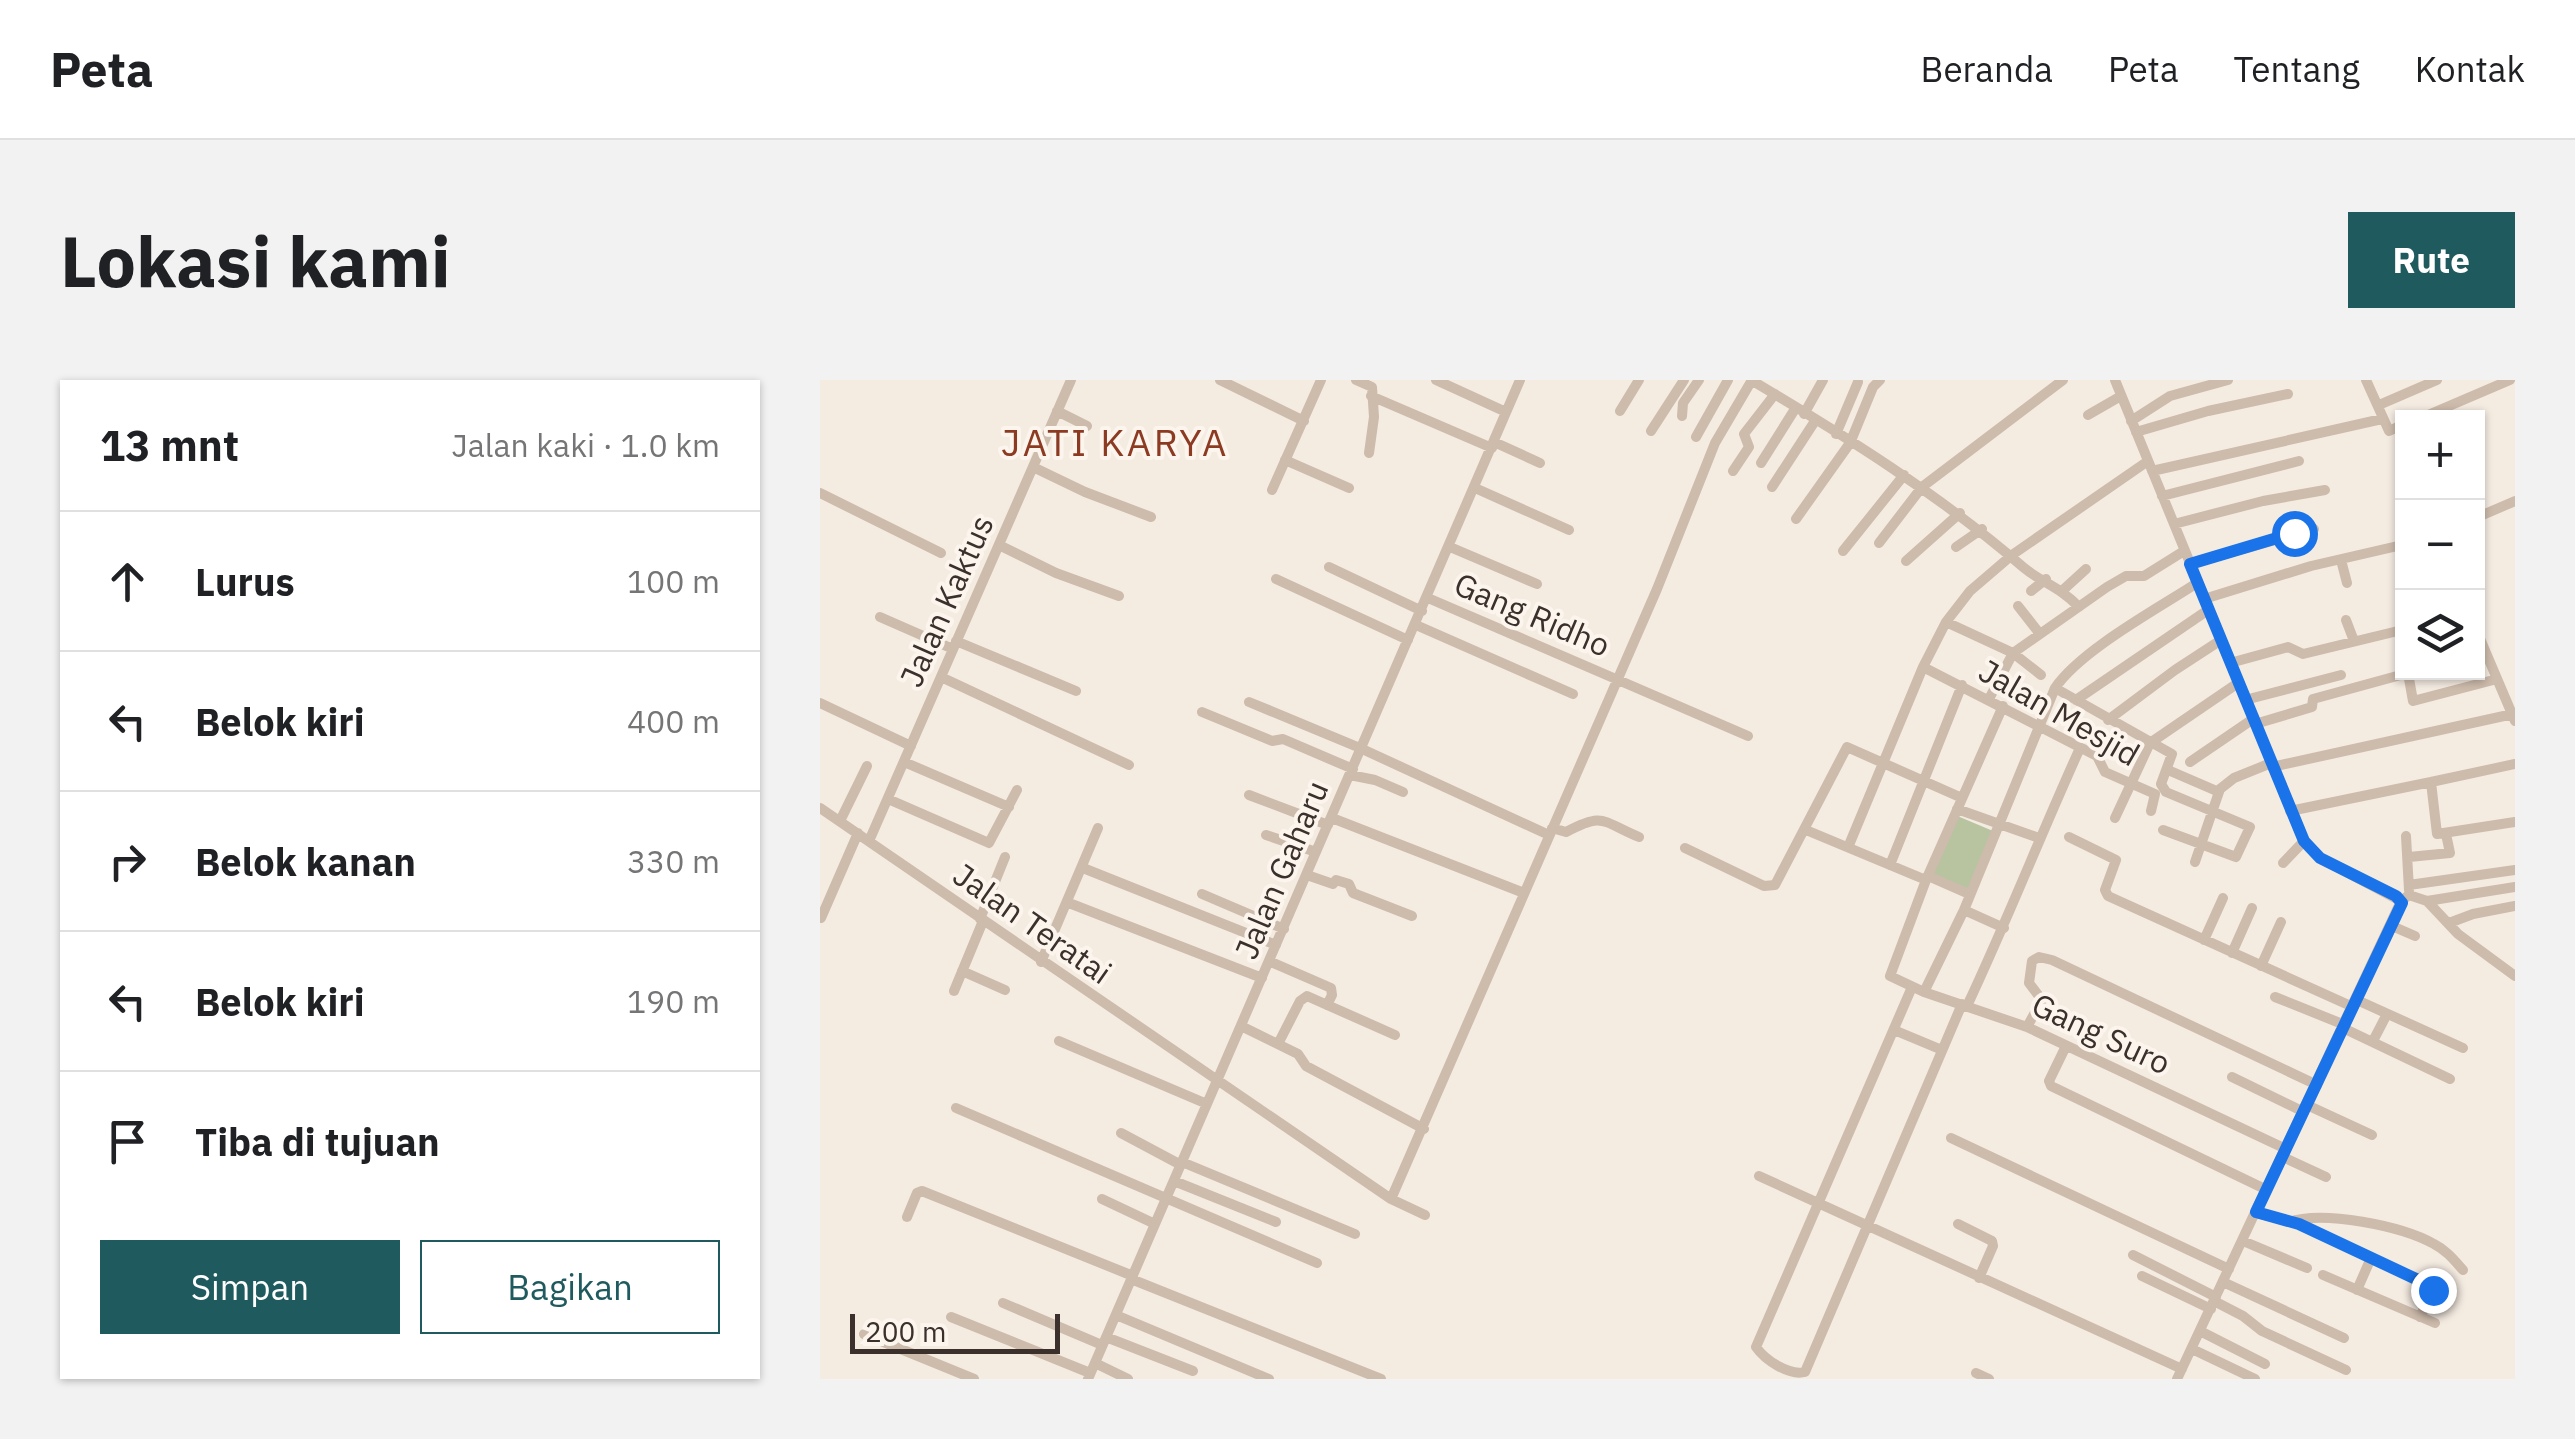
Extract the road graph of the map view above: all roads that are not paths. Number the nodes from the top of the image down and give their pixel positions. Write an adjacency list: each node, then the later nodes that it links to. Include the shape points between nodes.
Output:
1 (1070, 380): 26 (street, Jalan Kaktus)
2 (1220, 380): 33 (street)
3 (1356, 380): 21 (street)
4 (1436, 380): 28 (street)
5 (1520, 380): 28 (street, Jalan Gaharu)
6 (1639, 380): 27 (street)
7 (1684, 380): 37 (street)
8 (1699, 380): 31 (street)
9 (1728, 380): 39 (street)
10 (1752, 380): 22 (street); 113 (street, via 1715,442)
11 (1823, 380): 29 (street)
12 (1880, 380): 40 (street)
13 (2063, 380): 52 (street)
14 (2228, 380): 35 (street, via 2170,396)
15 (2366, 380): 24 (street)
16 (2437, 380): 24 (street)
17 (2510, 380): 25 (street)
18 (1317, 381): 33 (street)
19 (1858, 382): 38 (street)
20 (2120, 385): 30 (street); 35 (street)
21 (1373, 388): 41 (street); 42 (street)
22 (1774, 394): 29 (street); 49 (street, via 1744,434 1748,447)
23 (2288, 394): 35 (street)
24 (2378, 405): 32 (street)
25 (2440, 410)
26 (1057, 411): 34 (street); 48 (street, Jalan Kaktus)
27 (1620, 411)
28 (1506, 412): 41 (street, Jalan Gaharu)
29 (1805, 415): 38 (street); 46 (street); 51 (street)
30 (2088, 415)
31 (1682, 416)
32 (2382, 418): 36 (street, via 2389,431); 47 (street)
33 (1304, 421): 43 (street)
34 (1087, 426)
35 (2134, 427): 47 (street)
36 (2395, 429)
37 (1651, 431)
38 (1836, 434): 40 (street)
39 (1696, 437)
40 (1850, 443): 50 (street); 63 (street)
41 (1493, 445): 45 (street); 54 (street, Jalan Gaharu)
42 (1369, 453)
43 (1285, 460): 53 (street); 55 (street)
44 (2298, 462): 58 (street)
45 (1540, 463)
46 (1761, 463)
47 (2150, 466): 58 (street); 76 (street)
48 (1032, 467): 62 (street); 69 (street, Jalan Kaktus)
49 (1732, 471)
50 (1904, 475): 52 (street); 73 (street)
51 (1772, 486)
52 (1922, 487): 60 (street); 68 (street)
53 (1349, 488)
54 (1476, 488): 66 (street); 70 (street, Jalan Gaharu)
55 (1272, 490)
56 (2325, 490): 64 (street)
57 (820, 493): 75 (street)
58 (2162, 496): 64 (street)
59 (2515, 501): 61 (street)
60 (1960, 513): 67 (street); 78 (street)
61 (2485, 514)
62 (1151, 517)
63 (1796, 519)
64 (2174, 524): 74 (street)
65 (2314, 529): 79 (street)
66 (1570, 530)
67 (1982, 530): 71 (street); 76 (street)
68 (1879, 543)
69 (998, 545): 89 (street); 104 (street, Jalan Kaktus)
70 (1450, 547): 86 (street); 90 (street, Jalan Gaharu)
71 (1956, 547)
72 (2395, 547): 77 (street)
73 (1843, 551)
74 (2184, 551): 79 (street); 93 (street, via 2144,576 2126,576)
75 (941, 553)
76 (2012, 555): 83 (street); 97 (street)
77 (2340, 560): 85 (street); 91 (street)
78 (1906, 561)
79 (2190, 564): 84 (street)
80 (1329, 567): 94 (street)
81 (2086, 568): 87 (street)
82 (1276, 579): 101 (street)
83 (2046, 580): 87 (street); 88 (street)
84 (2197, 583): 91 (street); 118 (street, via 2103,646)
85 (2347, 583)
86 (1536, 584)
87 (2063, 590): 93 (street)
88 (2031, 592)
89 (1120, 596)
90 (1428, 598): 94 (street, Jalan Gaharu); 113 (street, Gang Ridho)
91 (2206, 605): 102 (street); 122 (street)
92 (2018, 606): 100 (street)
93 (2079, 607): 100 (street)
94 (1422, 612): 98 (street, Jalan Gaharu)
95 (880, 617): 104 (street)
96 (2346, 620): 103 (street)
97 (1946, 622): 105 (street); 108 (street)
98 (1416, 624): 101 (street, Jalan Gaharu); 120 (street)
99 (2395, 632): 103 (street)
100 (2040, 634): 105 (street)
101 (1408, 640): 135 (street, Jalan Gaharu)
102 (2221, 640): 107 (street); 129 (street)
103 (2354, 642): 107 (street, via 2303,654 2288,647)
104 (955, 645): 112 (street, Jalan Kaktus); 119 (street)
105 (2013, 653): 109 (street); 121 (street)
106 (2485, 661): 115 (street)
107 (2230, 663): 116 (street)
108 (1923, 666): 117 (street, Jalan Mesjid); 139 (street)
109 (2041, 675)
110 (2341, 675): 123 (street)
111 (2395, 677): 130 (street)
112 (941, 678): 134 (street, Jalan Kaktus); 141 (street)
113 (1617, 678): 132 (street, Gang Ridho); 168 (street)
114 (2411, 680): 115 (street, via 2413,701)
115 (2497, 680): 128 (street)
116 (2238, 683): 123 (street); 133 (street)
117 (1962, 685): 121 (street, Jalan Mesjid); 146 (street)
118 (2055, 688): 122 (street); 131 (street)
119 (1076, 692)
120 (1573, 694)
121 (1989, 699): 126 (street, Jalan Mesjid)
122 (2076, 700): 129 (street)
123 (2245, 700): 130 (street)
124 (1248, 702): 135 (street)
125 (820, 703): 134 (street)
126 (2003, 706): 131 (street, Jalan Mesjid); 154 (street)
127 (1202, 712): 145 (street)
128 (2514, 717): 142 (street)
129 (2108, 720): 133 (street)
130 (2254, 722): 138 (street); 142 (street)
131 (2038, 727): 136 (street, Jalan Mesjid); 164 (street)
132 (1748, 736)
133 (2150, 743): 144 (street, via 2172,754); 148 (street)
134 (911, 746): 137 (street, Jalan Kaktus)
135 (1360, 748): 145 (street, Jalan Gaharu); 168 (street)
136 (2080, 748): 148 (street, Jalan Mesjid); 175 (street)
137 (904, 762): 153 (street, Jalan Kaktus); 155 (street)
138 (2190, 762)
139 (1884, 764): 146 (street); 166 (street, via 1848,747); 178 (street)
140 (2515, 764): 147 (street)
141 (1129, 765)
142 (2271, 765): 151 (street, via 2234,778); 158 (street)
143 (867, 766): 161 (street)
144 (2168, 770): 151 (street); 159 (street, via 2162,790)
145 (1351, 772): 150 (street); 162 (street, Jalan Gaharu)
146 (1923, 782): 154 (street); 186 (street)
147 (2432, 782): 158 (street); 170 (street, via 2437,834)
148 (2130, 784): 157 (street, Jalan Mesjid, via 2155,794); 160 (street)
149 (1017, 790): 155 (street)
150 (1403, 792)
151 (2219, 792): 159 (street)
152 (1250, 795): 162 (street)
153 (888, 799): 155 (street, via 989,843); 176 (street, Jalan Kaktus)
154 (1959, 804): 164 (street); 190 (street)
155 (1009, 806)
156 (820, 808): 161 (street, Jalan Teratai)
157 (2151, 811)
158 (2290, 811): 177 (street)
159 (2214, 812): 179 (street); 179 (street, via 2249,828 2236,857)
160 (2115, 818)
161 (840, 821): 169 (street, Jalan Teratai)
162 (1330, 821): 181 (street, Jalan Gaharu); 192 (street)
163 (2515, 822): 170 (street)
164 (1999, 823): 175 (street); 194 (street)
165 (1098, 828): 187 (street)
166 (1806, 830): 178 (street); 180 (street, via 1769,887)
167 (2162, 830): 179 (street)
168 (1551, 832): 174 (street, via 1598,819); 192 (street)
169 (858, 833): 176 (street, Jalan Teratai); 203 (street)
170 (2446, 834): 183 (street, via 2450,853)
171 (1266, 835): 181 (street)
172 (2069, 836): 211 (street, via 2116,860 2106,894)
173 (2406, 836): 183 (street)
174 (1639, 837)
175 (2039, 838): 209 (street)
176 (869, 841): 204 (street, Jalan Teratai)
177 (2304, 841): 185 (street); 195 (street, via 2320,858)
178 (1849, 846): 186 (street)
179 (2201, 846): 184 (street)
180 (1685, 848)
181 (1316, 852): 189 (street, Jalan Gaharu)
182 (1005, 857): 204 (street)
183 (2408, 857): 195 (street)
184 (2195, 862)
185 (2283, 864)
186 (1890, 865): 190 (street)
187 (1083, 868): 198 (street); 212 (street)
188 (2515, 870): 195 (street)
189 (1308, 876): 202 (street, via 1343,882 1353,893); 208 (street, Jalan Gaharu)
190 (1927, 878): 194 (street); 220 (street, Gang Suro, via 1890,976)
191 (2515, 887): 197 (street)
192 (1524, 893): 247 (street)
193 (1202, 894): 208 (street)
194 (1970, 894): 201 (street)
195 (2406, 894): 197 (street); 207 (street)
196 (2223, 898): 211 (street)
197 (2428, 901): 206 (street)
198 (1068, 902): 215 (street); 219 (street)
199 (2515, 906): 206 (street)
200 (2252, 908): 213 (street)
201 (1964, 910): 209 (street); 223 (street)
202 (1412, 916)
203 (821, 918)
204 (982, 920): 215 (street, Jalan Teratai); 217 (street)
205 (2280, 922): 216 (street)
206 (2449, 923): 218 (street)
207 (2392, 926): 210 (street); 226 (street)
208 (1284, 928): 212 (street, Jalan Gaharu)
209 (2004, 928): 227 (street)
210 (2415, 936)
211 (2204, 940): 213 (street)
212 (1276, 945): 214 (street, Jalan Gaharu)
213 (2232, 953): 216 (street)
214 (1269, 961): 219 (street, Jalan Gaharu); 225 (street, via 1330,988)
215 (1042, 962): 242 (street, Jalan Teratai)
216 (2261, 966): 226 (street)
217 (962, 971): 221 (street); 222 (street)
218 (2515, 976)
219 (1262, 978): 229 (street, Jalan Gaharu)
220 (1912, 987): 223 (street, Gang Suro); 232 (street)
221 (1005, 990)
222 (954, 991)
223 (1924, 992): 227 (street, Gang Suro)
224 (2275, 997): 231 (street)
225 (1327, 1004): 233 (street); 236 (street, via 1303,998)
226 (2355, 1004): 228 (street); 231 (street)
227 (1964, 1005): 230 (street, Gang Suro); 239 (street)
228 (2387, 1014): 235 (street); 238 (street)
229 (1241, 1026): 236 (street); 242 (street, Jalan Gaharu)
230 (2027, 1026): 237 (street, Gang Suro); 243 (street, via 2042,1000 2029,983 2032,961 2039,957)
231 (2344, 1026): 235 (street); 243 (street)
232 (1894, 1030): 239 (street); 260 (street)
233 (1394, 1035)
234 (1059, 1041): 244 (street)
235 (2373, 1041): 241 (street)
236 (1278, 1044): 247 (street)
237 (2066, 1046): 251 (street, Gang Suro); 256 (street, via 2051,1086)
238 (2463, 1048)
239 (1942, 1050): 268 (street)
240 (2232, 1077): 246 (street)
241 (2450, 1079)
242 (1218, 1080): 244 (street, Jalan Gaharu); 258 (street, Jalan Teratai)
243 (2317, 1085): 246 (street)
244 (1208, 1104): 252 (street, Jalan Gaharu)
245 (956, 1108): 259 (street)
246 (2306, 1108): 249 (street); 251 (street)
247 (1424, 1129): 258 (street)
248 (1121, 1133): 252 (street)
249 (2372, 1136)
250 (1951, 1138): 275 (street)
251 (2284, 1153): 254 (street, Gang Suro); 256 (street)
252 (1182, 1164): 255 (street, Jalan Gaharu); 269 (street)
253 (1759, 1176): 260 (street)
254 (2326, 1177)
255 (1174, 1180): 259 (street, Jalan Gaharu); 264 (street)
256 (2267, 1190): 261 (street)
257 (1102, 1199): 266 (street)
258 (1391, 1199): 262 (street, Jalan Teratai)
259 (1166, 1200): 266 (street, Jalan Gaharu); 273 (street)
260 (1819, 1202): 268 (street); 300 (street, via 1756,1346)
261 (2256, 1212): 265 (street); 270 (street)
262 (1425, 1215)
263 (908, 1218): 279 (street, via 922,1192)
264 (1276, 1222)
265 (2289, 1222): 272 (street); 276 (street, via 2307,1215 2420,1237)
266 (1156, 1224): 279 (street, Jalan Gaharu)
267 (1958, 1224): 280 (street, via 1992,1241)
268 (1866, 1227): 280 (street); 300 (street)
269 (1355, 1234)
270 (2243, 1240): 274 (street); 275 (street)
271 (2133, 1256): 283 (street)
272 (2372, 1258): 282 (street); 287 (street, via 2433,1288)
273 (1317, 1264)
274 (2307, 1268)
275 (2229, 1269): 281 (street)
276 (2463, 1270)
277 (2323, 1275): 282 (street)
278 (2142, 1276): 283 (street)
279 (1132, 1277): 285 (street, Jalan Gaharu); 304 (street)
280 (1980, 1278): 299 (street)
281 (2223, 1282): 283 (street); 291 (street)
282 (2357, 1290): 287 (street)
283 (2214, 1302): 289 (street); 295 (street)
284 (1003, 1303): 292 (street)
285 (1116, 1316): 292 (street, Jalan Gaharu); 303 (street)
286 (951, 1317): 297 (street)
287 (2420, 1317): 288 (street)
288 (2435, 1324)
289 (2200, 1331): 293 (street); 294 (street)
290 (864, 1334): 301 (street)
291 (2344, 1338)
292 (1104, 1341): 296 (street); 297 (street, Jalan Gaharu)
293 (2192, 1349): 299 (street); 306 (street)
294 (2264, 1364)
295 (2346, 1370)
296 (1193, 1371)
297 (1091, 1372): 302 (street)
298 (1976, 1374): 305 (street)
299 (2179, 1376)
300 (1801, 1377)
301 (974, 1379)
302 (1128, 1379)
303 (1269, 1379)
304 (1381, 1379)
305 (1989, 1379)
306 (2255, 1379)

